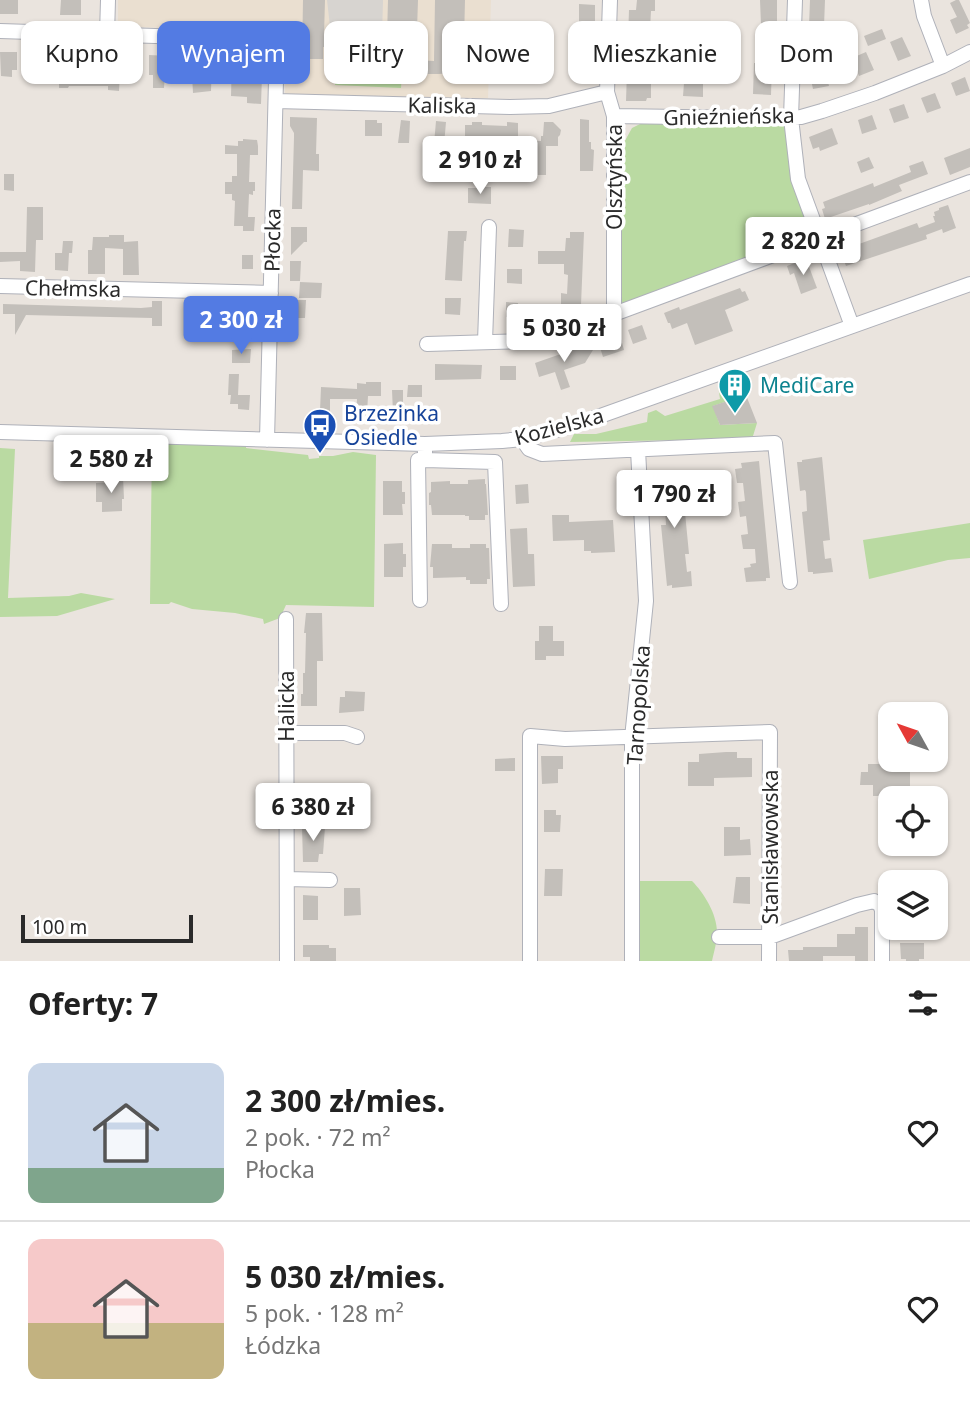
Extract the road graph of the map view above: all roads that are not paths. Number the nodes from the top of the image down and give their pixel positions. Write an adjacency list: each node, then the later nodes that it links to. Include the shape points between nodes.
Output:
1 (108, 0): 5 (street)
2 (610, 0): 11 (street, Olsztyńska)
3 (795, 0): 15 (street)
4 (921, 0): 10 (street)
5 (107, 21)
6 (0, 31): 7 (street)
7 (21, 32)
8 (143, 35): 12 (street, Płocka, via 277,40)
9 (970, 52): 10 (street, Gnieźnieńska)
10 (943, 66): 15 (street, Gnieźnieńska, via 875,93)
11 (607, 92): 12 (street, Kaliska, via 549,106); 13 (street, Olsztyńska)
12 (276, 101): 22 (street, Płocka)
13 (614, 116): 14 (street, Gnieźnieńska); 16 (street, Olsztyńska)
14 (643, 117): 15 (street, Gnieźnieńska); 16 (street, Gnieźnieńska, via 630,123)
15 (791, 118): 19 (street, via 797,180)
16 (614, 147): 23 (street, Olsztyńska)
17 (970, 183): 19 (street)
18 (489, 227): 25 (street)
19 (819, 238): 23 (street); 24 (street)
20 (970, 284): 24 (street, Kozielska)
21 (0, 286): 22 (street, Chełmska)
22 (271, 293): 29 (street, Płocka)
23 (614, 314): 25 (street, via 542,338)
24 (852, 326): 28 (street, Kozielska, via 730,363 575,425)
25 (485, 342): 26 (street)
26 (427, 344)
27 (0, 432): 29 (street, Kozielska)
28 (522, 439): 30 (street, Kozielska); 31 (street, via 529,449 542,454)
29 (267, 440): 30 (street, Kozielska)
30 (425, 444): 32 (street)
31 (638, 450): 33 (street, via 775,443); 39 (street, Tarnopolska, via 646,601)
32 (425, 460): 34 (street, via 418,460); 35 (street, via 495,462)
33 (790, 582)
34 (420, 600)
35 (501, 604)
36 (286, 619): 37 (street, Halicka)
37 (286, 733): 38 (street); 40 (street, Halicka)
38 (357, 737)
39 (632, 738): 43 (street, Stanisławowska, via 770,732); 45 (street, via 530,736); 46 (street, Tarnopolska)
40 (286, 879): 41 (street); 44 (street, Halicka)
41 (330, 880)
42 (719, 937): 43 (street)
43 (770, 937): 47 (street, Stanisławowska); 48 (street, via 874,901 882,910)
44 (287, 961)
45 (530, 961)
46 (632, 961)
47 (769, 961)
48 (882, 961)

